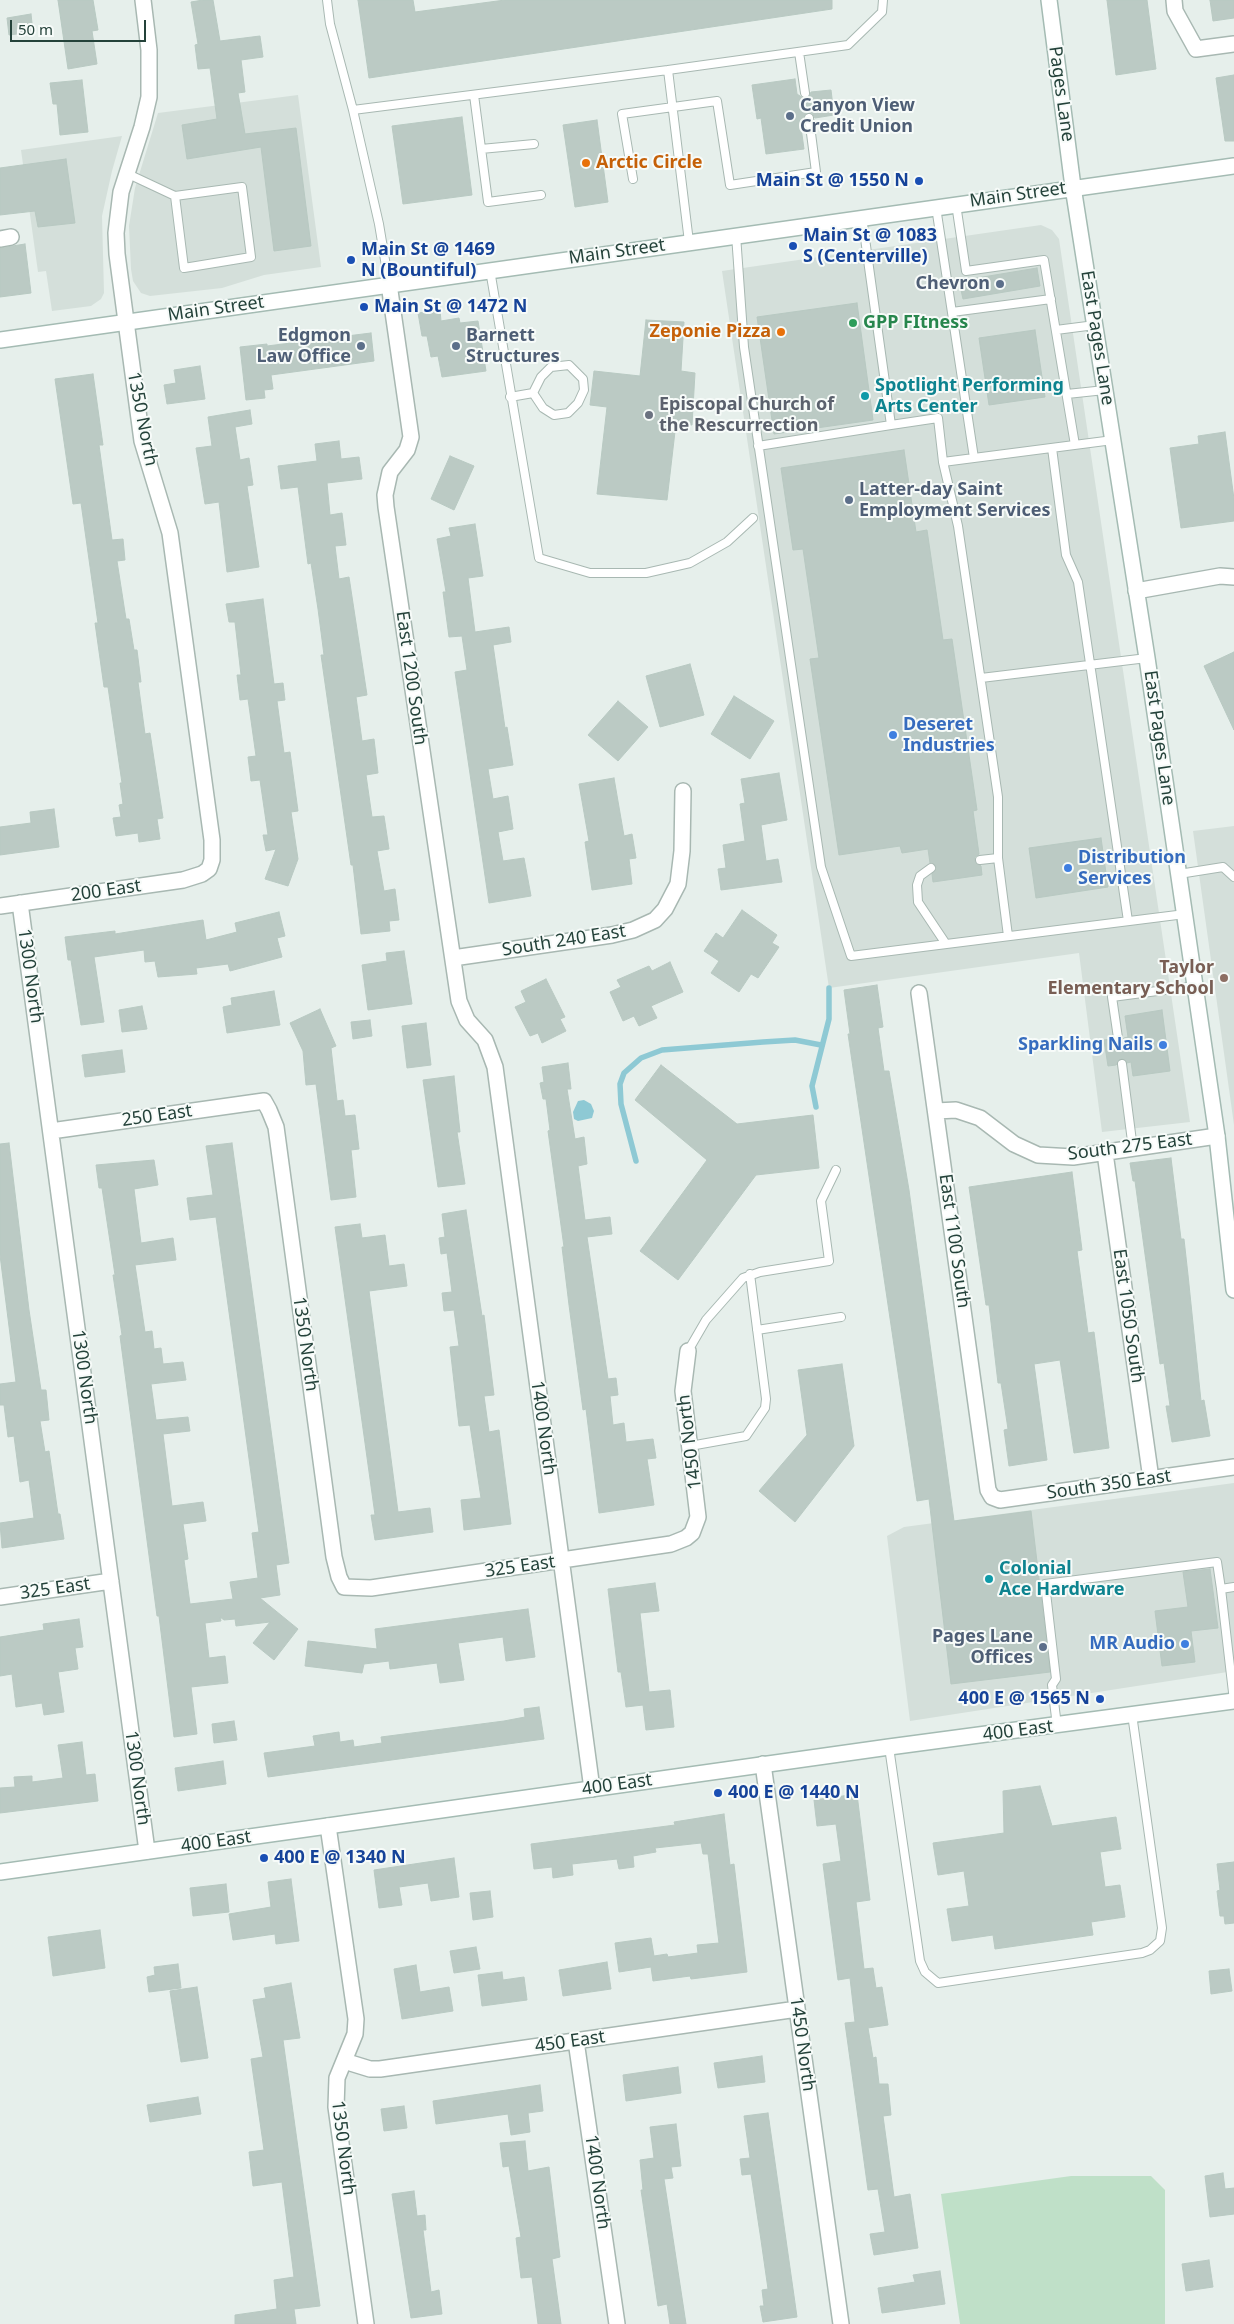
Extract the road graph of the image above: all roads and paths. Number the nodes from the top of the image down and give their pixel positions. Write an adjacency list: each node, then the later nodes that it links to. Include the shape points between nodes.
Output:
1 (143, 0): 17 (street, 1350 North, via 150,97)
2 (327, 0): 12 (lane, via 330,24)
3 (883, 0): 7 (lane, via 882,12 848,45)
4 (1048, 0): 19 (street, Pages Lane)
5 (1174, 0): 6 (street, via 1175,11 1196,49)
6 (1234, 44)
7 (799, 52): 8 (lane); 9 (lane)
8 (668, 70): 10 (lane); 11 (lane)
9 (805, 93)
10 (474, 95): 12 (lane); 15 (lane)
11 (672, 107): 13 (lane, via 717,101 730,185 816,172); 18 (lane, via 622,114); 26 (lane)
12 (353, 110): 28 (lane)
13 (809, 118)
14 (534, 144): 15 (lane)
15 (481, 149): 20 (lane, via 488,202)
16 (1234, 166): 19 (street, Main Street)
17 (126, 173): 21 (lane); 31 (street, 1350 North, via 116,233)
18 (633, 179)
19 (1074, 188): 22 (street, Main Street); 32 (street, East Pages Lane)
20 (541, 195)
21 (175, 196): 21 (lane, via 242,187 252,257 184,268)
22 (956, 204): 23 (street, Main Street); 29 (lane, via 966,271 1044,260)
23 (936, 207): 24 (street, Main Street); 30 (lane)
24 (862, 218): 25 (street, Main Street); 39 (lane)
25 (736, 235): 26 (street, Main Street); 42 (lane, via 744,347)
26 (689, 242): 27 (street, Main Street)
27 (490, 270): 28 (street, Main Street); 38 (lane)
28 (389, 284): 31 (street, Main Street); 65 (street, East 1200 South, via 410,437 407,450 390,472 385,494)
29 (1051, 299): 30 (lane); 33 (lane)
30 (952, 312): 44 (lane)
31 (125, 322): 34 (street, Main Street); 56 (street, 1350 North, via 142,441 170,533 212,840)
32 (1095, 325): 33 (lane); 35 (street, East Pages Lane)
33 (1056, 330): 37 (lane)
34 (0, 340)
35 (1105, 390): 37 (lane); 40 (street, East Pages Lane)
36 (533, 393): 36 (lane, via 541,376 552,367 569,365 583,378 584,390 568,413 554,414 543,408); 38 (lane)
37 (1067, 394): 41 (lane)
38 (510, 397): 46 (lane, via 538,558 590,573 646,573 690,563 727,542)
39 (891, 425): 42 (lane); 45 (lane, via 938,418)
40 (1113, 440): 41 (lane); 48 (street, East Pages Lane)
41 (1075, 445): 43 (lane)
42 (758, 446): 64 (lane, via 821,867 850,956)
43 (1052, 448): 44 (lane); 50 (lane, via 1066,555 1078,582)
44 (974, 458): 45 (lane)
45 (944, 462): 51 (lane, via 958,526)
46 (753, 518)
47 (1234, 577): 48 (street, via 1220,576)
48 (1136, 591): 49 (street, East Pages Lane)
49 (1147, 658): 50 (lane); 57 (street, East Pages Lane)
50 (1091, 664): 51 (lane); 62 (lane)
51 (981, 678): 53 (lane, via 998,797)
52 (683, 790): 65 (street, South 240 East, via 678,884 665,909 655,920 612,935)
53 (998, 858): 54 (lane); 63 (lane)
54 (980, 860)
55 (931, 868): 64 (lane, via 920,876 918,902)
56 (209, 869): 59 (street, 200 East, via 183,880)
57 (1179, 874): 58 (lane, via 1223,867); 61 (street, East Pages Lane)
58 (1234, 877)
59 (20, 903): 60 (street, 200 East); 73 (street, 1300 North)
60 (0, 906)
61 (1185, 914): 62 (lane); 66 (street, East Pages Lane)
62 (1128, 921): 63 (lane)
63 (1008, 936): 64 (lane)
64 (946, 944)
65 (453, 958): 70 (street, East 1200 South, via 462,1011 485,1040)
66 (1195, 986): 68 (lane, via 1112,997); 74 (street, East Pages Lane)
67 (919, 993): 72 (street, East 1100 South)
68 (1118, 1038)
69 (1122, 1064): 75 (lane)
70 (495, 1067): 88 (street, 1400 North)
71 (264, 1102): 73 (street, 250 East); 90 (street, 1350 North, via 276,1127 334,1558)
72 (936, 1111): 76 (street, South 275 East, via 956,1110 980,1118 1014,1144 1038,1155 1073,1157); 86 (street, East 1100 South)
73 (51, 1131): 89 (street, 1300 North)
74 (1217, 1136): 75 (street, South 275 East); 79 (street, East Pages Lane)
75 (1133, 1149): 76 (street, South 275 East)
76 (1106, 1153): 85 (street, East 1050 South)
77 (836, 1170): 78 (lane, via 821,1202 829,1261)
78 (750, 1274): 81 (lane); 82 (lane, via 738,1282 706,1320)
79 (1234, 1286)
80 (841, 1316): 81 (lane)
81 (758, 1330): 83 (lane, via 766,1400 763,1415 746,1436)
82 (688, 1351): 83 (street, 1450 North, via 683,1391)
83 (690, 1446): 87 (street, 1450 North, via 698,1508)
84 (1234, 1467): 85 (street, South 350 East)
85 (1151, 1479): 86 (street, South 350 East, via 1000,1500 992,1497)
86 (988, 1490)
87 (692, 1533): 88 (street, 325 East, via 671,1544)
88 (561, 1561): 90 (street, 325 East, via 371,1588); 99 (street, 1400 North)
89 (111, 1581): 93 (street, 325 East); 101 (street, 1300 North)
90 (344, 1587)
91 (1234, 1587): 92 (lane)
92 (1221, 1589): 94 (lane); 96 (lane, via 1217,1562 1045,1584 1056,1679 1052,1685)
93 (0, 1597)
94 (1234, 1701): 95 (street, 400 East)
95 (1132, 1714): 96 (street, 400 East); 97 (lane, via 1162,1928 1160,1941 1142,1953 938,1983 925,1972 920,1961)
96 (1057, 1726): 97 (street, 400 East)
97 (889, 1746): 98 (street, 400 East)
98 (762, 1764): 99 (street, 400 East); 103 (street, 1450 North)
99 (592, 1789): 100 (street, 400 East)
100 (328, 1826): 101 (street, 400 East); 105 (street, 1350 North, via 356,2019 355,2034)
101 (147, 1851): 102 (street, 400 East)
102 (0, 1872)
103 (797, 2009): 104 (street, 450 East); 108 (street, 1450 North)
104 (576, 2041): 105 (street, 450 East, via 380,2069); 107 (street, 1400 North)
105 (344, 2061): 106 (street, 1350 North, via 337,2078 336,2107)
106 (366, 2324)
107 (617, 2324)
108 (842, 2324)

